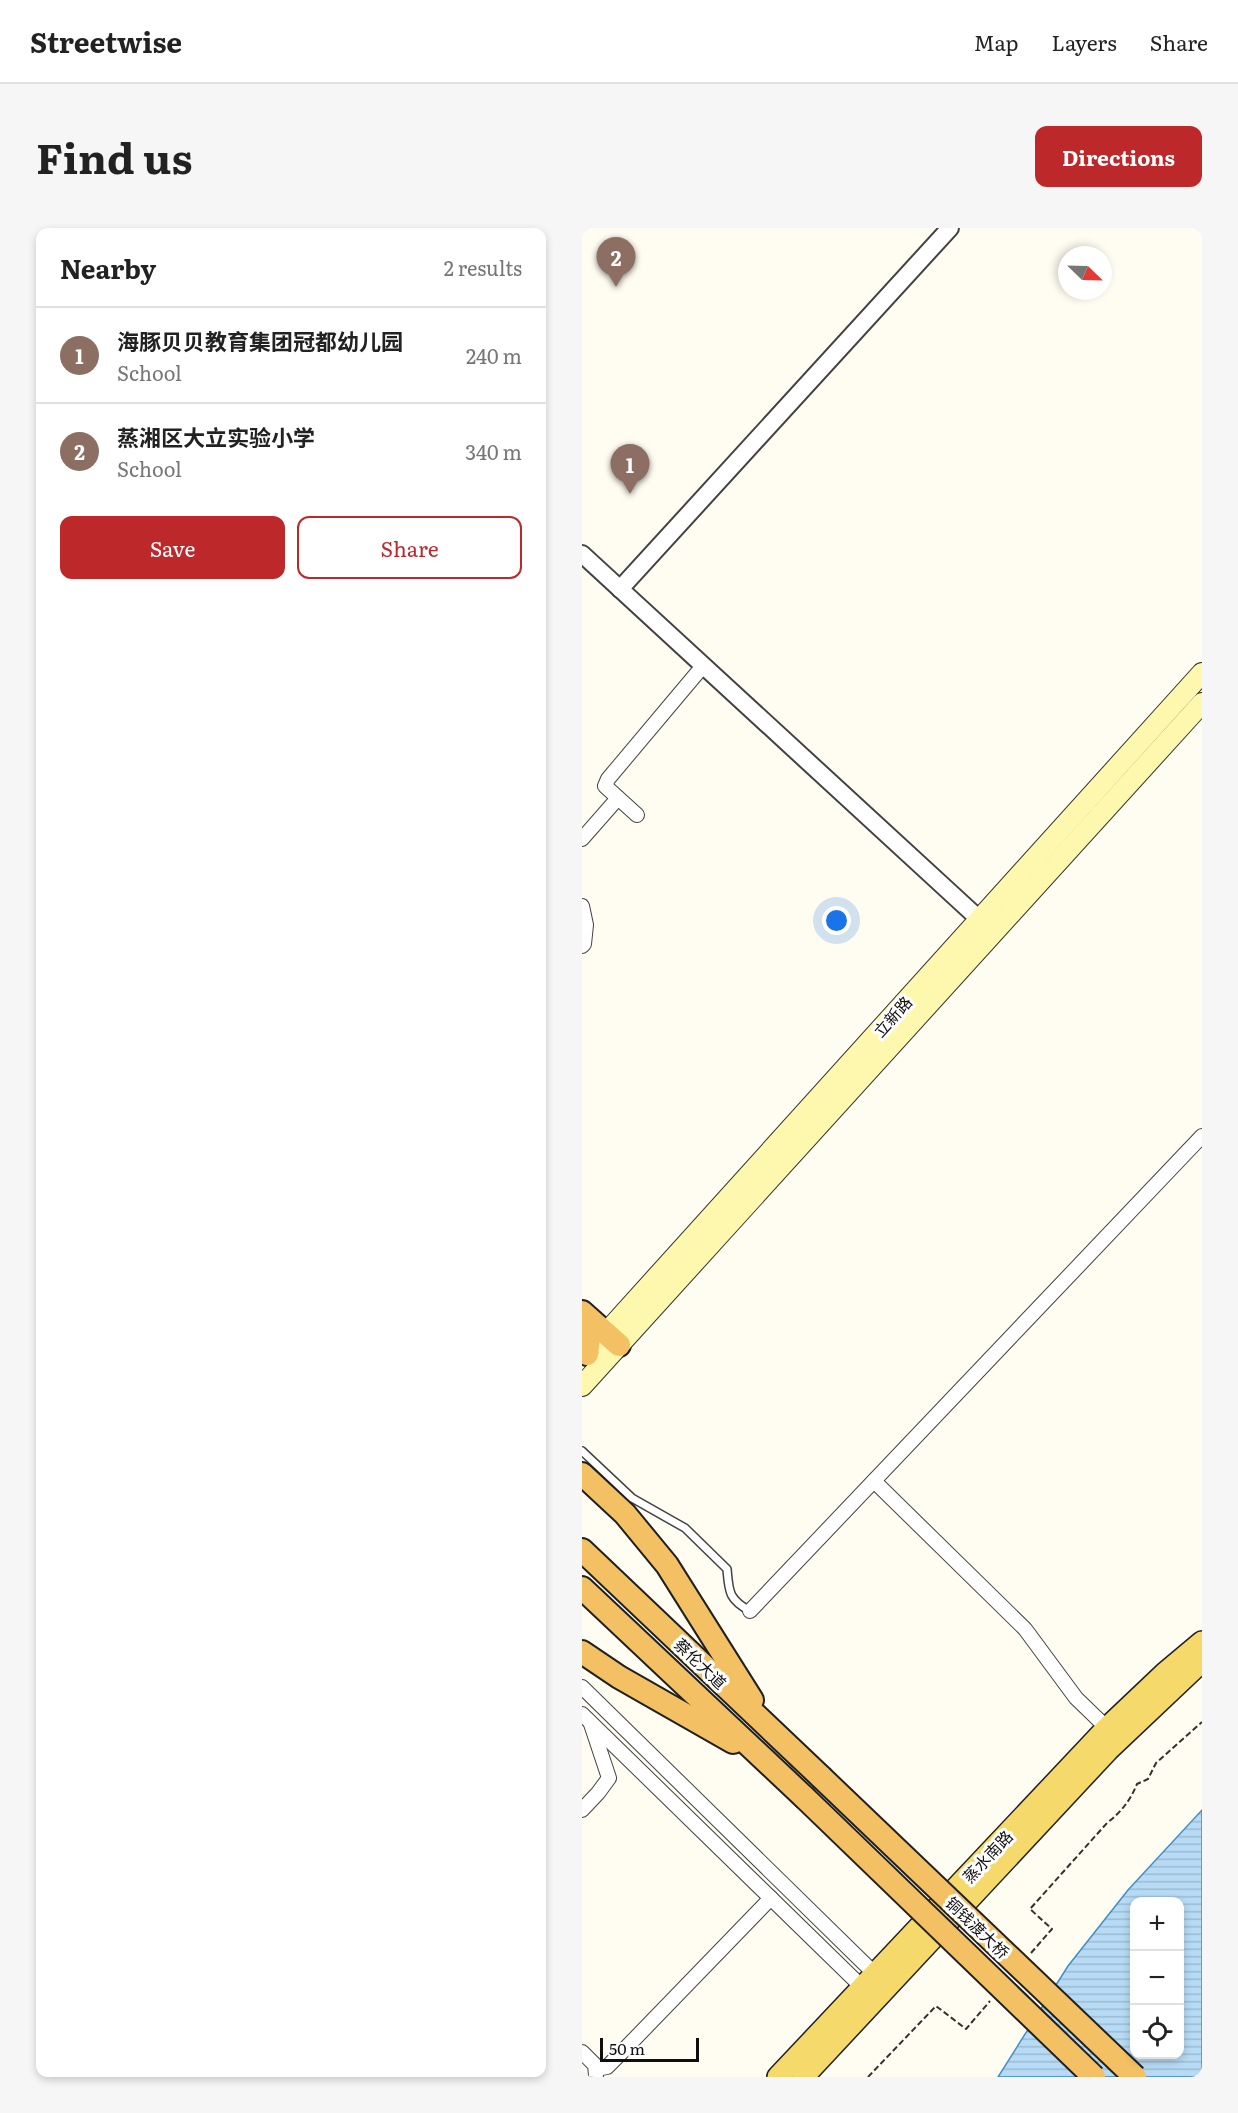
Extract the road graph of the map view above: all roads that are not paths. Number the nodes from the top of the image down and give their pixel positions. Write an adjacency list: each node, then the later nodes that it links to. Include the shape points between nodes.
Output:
1 (950, 228): 3 (street)
2 (582, 554): 3 (street)
3 (620, 589): 4 (street)
4 (703, 666): 7 (street, via 608,779 605,786); 11 (street)
5 (1202, 673): 11 (main road, 立新路)
6 (1202, 703): 17 (main road, 立新路)
7 (618, 798): 8 (street); 9 (street)
8 (637, 815)
9 (582, 839)
10 (582, 906): 12 (street, via 586,925)
11 (979, 919): 17 (main road, 立新路)
12 (582, 946)
13 (1202, 1136): 22 (street)
14 (582, 1299): 17 (street)
15 (582, 1312): 17 (highway)
16 (582, 1321): 18 (highway, via 589,1338)
17 (612, 1335): 18 (main road, 立新路); 19 (main road, 立新路)
18 (584, 1356)
19 (582, 1386)
20 (582, 1451): 25 (lane, via 632,1498 685,1528 727,1569 729,1593 737,1604)
21 (582, 1473): 31 (highway, via 625,1514 667,1565)
22 (874, 1481): 25 (street); 32 (street, via 1025,1629 1076,1698)
23 (582, 1550): 31 (highway, 蔡伦大道)
24 (582, 1588): 33 (highway, 蔡伦大道)
25 (750, 1611)
26 (1202, 1642): 32 (main road, 蒸水南路)
27 (582, 1652): 33 (highway, via 618,1677)
28 (1202, 1661): 42 (main road, 蒸水南路, via 1108,1750)
29 (582, 1687): 38 (street)
30 (586, 1718): 36 (street, via 609,1778); 37 (street)
31 (768, 1727): 34 (highway, 蔡伦大道)
32 (1107, 1728): 38 (main road, 蒸水南路)
33 (764, 1760): 35 (highway, 蔡伦大道)
34 (821, 1777): 44 (highway, 铜钱渡大桥, bridge)
35 (804, 1797): 43 (highway, 铜钱渡大桥, bridge)
36 (582, 1810)
37 (771, 1898): 38 (street); 40 (street, via 620,2054)
38 (869, 1981): 41 (main road, 蒸水南路)
39 (582, 2052): 40 (street, via 595,2065)
40 (596, 2073)
41 (778, 2077)
42 (803, 2077)
43 (1094, 2077)
44 (1135, 2077)

